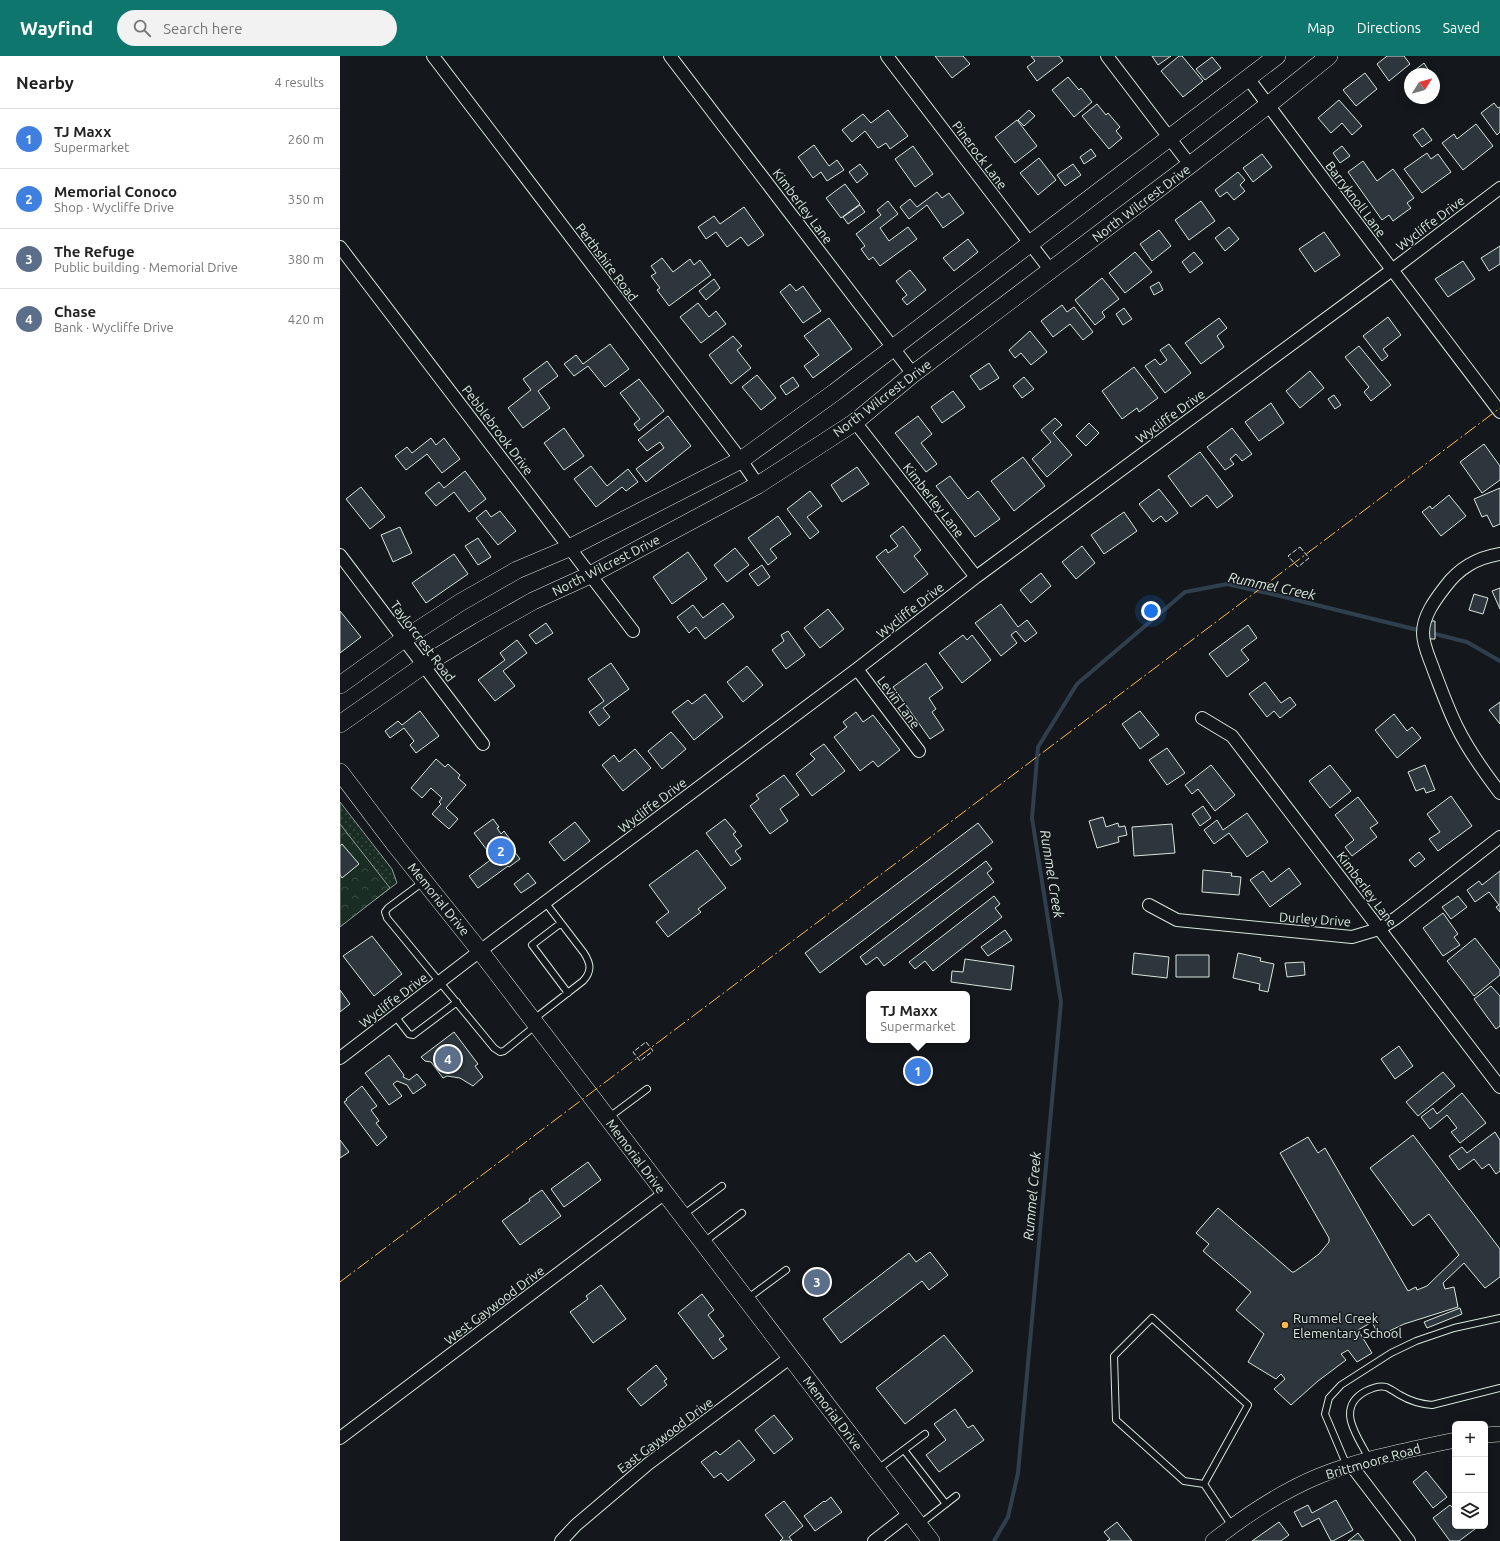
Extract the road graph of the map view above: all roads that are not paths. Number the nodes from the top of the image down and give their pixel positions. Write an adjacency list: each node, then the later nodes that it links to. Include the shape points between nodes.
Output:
1 (433, 56): 20 (street, Perthshire Road)
2 (670, 56): 16 (street, Kimberley Lane)
3 (887, 56): 12 (street, Pinerock Lane)
4 (1107, 56): 9 (street)
5 (1277, 56): 7 (main road)
6 (1325, 57): 8 (main road, North Wilcrest Drive)
7 (1248, 78): 8 (street, Barryknoll Lane); 9 (main road)
8 (1268, 105): 10 (main road, North Wilcrest Drive); 14 (street, Barryknoll Lane)
9 (1169, 138): 10 (street); 12 (main road)
10 (1190, 165): 15 (main road, North Wilcrest Drive)
11 (1500, 188): 14 (street, Wycliffe Drive)
12 (1030, 244): 15 (street, Pinerock Lane); 16 (main road)
13 (340, 247): 22 (street, Pebblebrook Drive)
14 (1392, 270): 18 (street, Barryknoll Lane); 26 (street, Wycliffe Drive)
15 (1051, 271): 17 (main road, North Wilcrest Drive)
16 (893, 348): 17 (street, Kimberley Lane); 20 (main road)
17 (913, 374): 19 (main road, North Wilcrest Drive)
18 (1500, 412)
19 (855, 422): 21 (main road, North Wilcrest Drive); 26 (street, Kimberley Lane)
20 (741, 460): 21 (street, Perthshire Road); 22 (main road)
21 (758, 485): 25 (main road, North Wilcrest Drive)
22 (569, 548): 25 (street, Pebblebrook Drive); 28 (main road, via 517,570)
23 (1500, 554): 37 (street, via 1474,561 1452,577 1426,616 1423,632 1425,646 1457,728)
24 (340, 555): 28 (street, Taylorcrest Road)
25 (590, 575): 27 (street, Pebblebrook Drive); 29 (main road, North Wilcrest Drive, via 533,601)
26 (976, 577): 30 (street, Wycliffe Drive)
27 (633, 631)
28 (404, 639): 29 (street, Taylorcrest Road); 31 (main road)
29 (424, 665): 33 (main road, North Wilcrest Drive); 34 (street, Taylorcrest Road)
30 (857, 669): 35 (street, Levin Lane); 40 (street, Wycliffe Drive)
31 (340, 685)
32 (1202, 718): 43 (street, Kimberley Lane, via 1232,736)
33 (340, 724)
34 (483, 744)
35 (920, 751)
36 (340, 772): 39 (main road, Memorial Drive)
37 (1500, 793)
38 (1500, 837): 43 (street, Durley Drive)
39 (424, 881): 44 (main road, Memorial Drive); 45 (lane, via 385,912 387,918)
40 (545, 902): 42 (lane); 44 (street, Wycliffe Drive)
41 (1149, 905): 43 (street, Durley Drive, via 1177,920 1352,937)
42 (561, 923): 46 (lane, via 584,953 591,968 588,975); 46 (lane, via 532,945)
43 (1379, 929): 51 (street, Kimberley Lane)
44 (480, 951): 45 (street, Wycliffe Drive); 49 (main road, Memorial Drive)
45 (441, 981): 47 (lane); 48 (street, Wycliffe Drive)
46 (568, 993): 49 (lane)
47 (457, 1002): 48 (lane, via 413,1035 409,1034); 49 (lane, via 500,1052)
48 (395, 1016): 50 (street, Wycliffe Drive)
49 (535, 1023): 53 (main road, Memorial Drive)
50 (340, 1058)
51 (1500, 1087)
52 (647, 1089): 53 (lane)
53 (608, 1118): 55 (main road, Memorial Drive)
54 (722, 1186): 57 (lane)
55 (665, 1193): 57 (main road, Memorial Drive); 67 (street, West Gaywood Drive)
56 (742, 1213): 58 (lane)
57 (682, 1215): 58 (main road, Memorial Drive)
58 (703, 1243): 60 (main road, Memorial Drive)
59 (786, 1270): 60 (lane)
60 (746, 1300): 62 (main road, Memorial Drive)
61 (1500, 1318): 71 (lane, via 1454,1328 1416,1341 1391,1353 1341,1386 1329,1398 1325,1414)
62 (791, 1357): 72 (main road, Memorial Drive); 78 (street, East Gaywood Drive, via 648,1464 576,1525)
63 (1500, 1388): 70 (lane, via 1432,1405 1420,1404 1386,1387 1374,1387 1362,1394 1349,1408 1349,1420)
64 (925, 1434): 69 (lane)
65 (1500, 1434): 66 (street)
66 (1488, 1435)
67 (340, 1438)
68 (1452, 1441): 70 (street, Brittmoore Road, via 1395,1452)
69 (904, 1450): 72 (lane); 75 (lane)
70 (1370, 1460): 71 (street, Brittmoore Road)
71 (1349, 1466): 77 (street, Brittmoore Road, via 1287,1491); 82 (street)
72 (877, 1470): 76 (main road, Memorial Drive)
73 (1204, 1484): 73 (lane, via 1248,1405 1152,1318 1114,1356 1116,1420 1184,1481); 77 (lane)
74 (956, 1496): 75 (lane)
75 (946, 1504): 76 (lane)
76 (914, 1519): 79 (street); 80 (main road, Memorial Drive)
77 (1232, 1526): 81 (street, Brittmoore Road)
78 (561, 1541)
79 (874, 1541)
80 (931, 1541)
81 (1213, 1541)
82 (1409, 1541)

